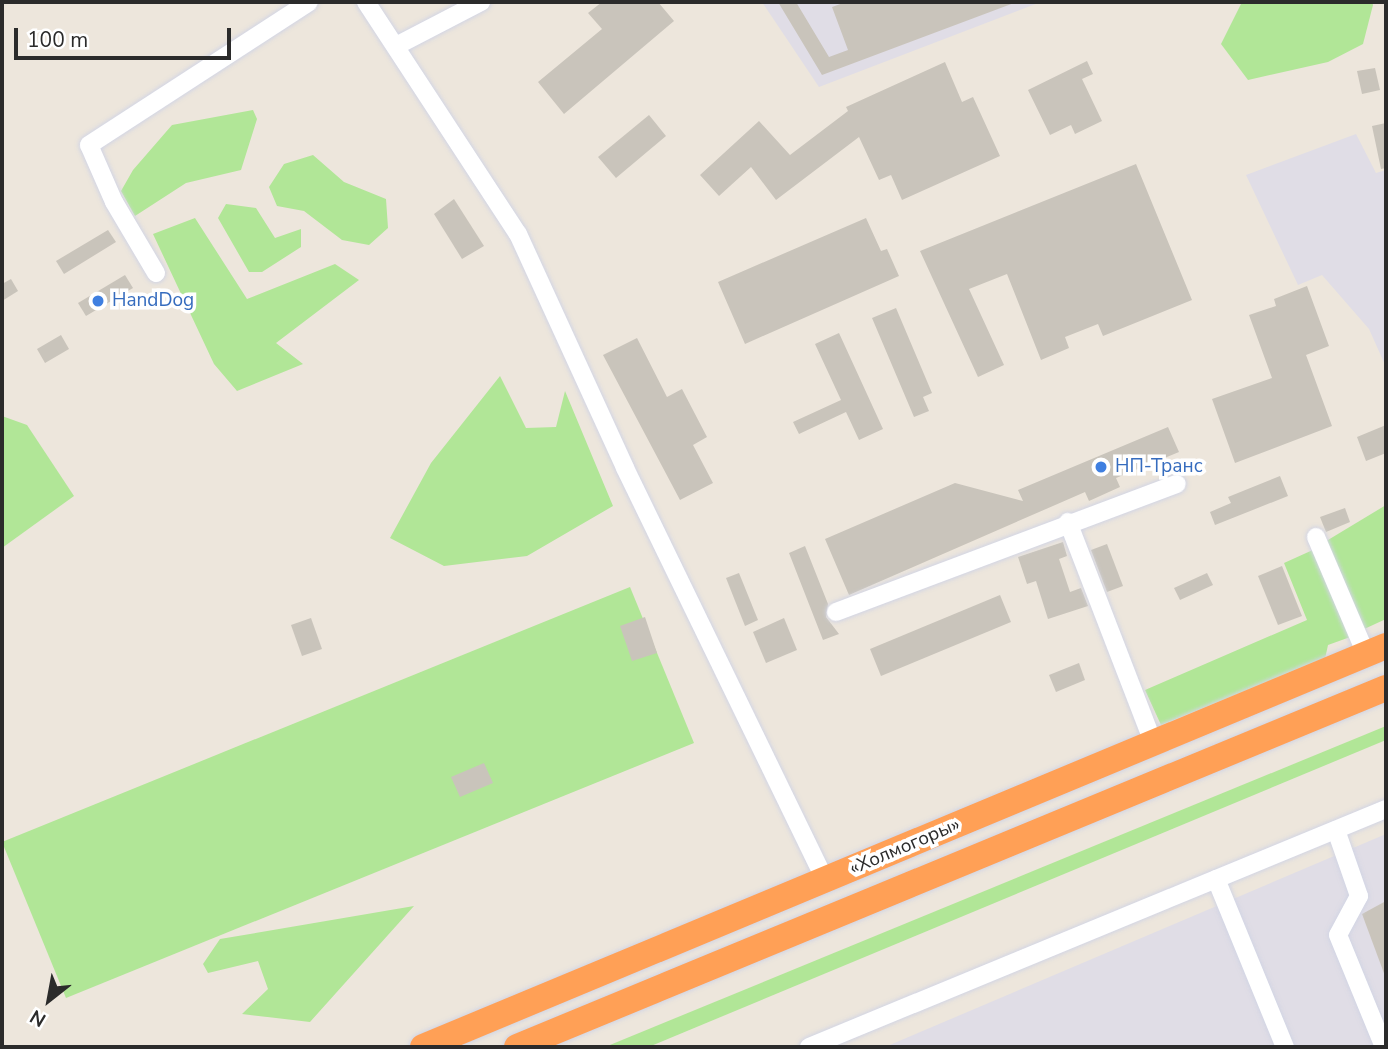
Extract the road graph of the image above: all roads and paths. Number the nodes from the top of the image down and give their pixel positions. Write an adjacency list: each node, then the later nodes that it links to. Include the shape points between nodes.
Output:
1 (309, 2): 5 (street, via 89,145 114,202)
2 (366, 2): 4 (street)
3 (481, 2): 4 (street)
4 (396, 46): 16 (street, via 518,234 625,468)
5 (156, 273)
6 (1177, 484): 7 (street)
7 (1068, 522): 9 (street); 12 (street)
8 (1316, 537): 10 (street)
9 (836, 612)
10 (1376, 650): 12 (highway, «Холмогоры»)
11 (1386, 688): 18 (highway, «Холмогоры»)
12 (1153, 742): 16 (highway, «Холмогоры»)
13 (1386, 809): 14 (street)
14 (1336, 830): 15 (street); 21 (street, via 1359,896 1338,935)
15 (1216, 879): 19 (street); 20 (street)
16 (826, 881): 17 (highway, «Холмогоры»)
17 (423, 1047)
18 (517, 1047)
19 (809, 1047)
20 (1284, 1047)
21 (1384, 1047)

